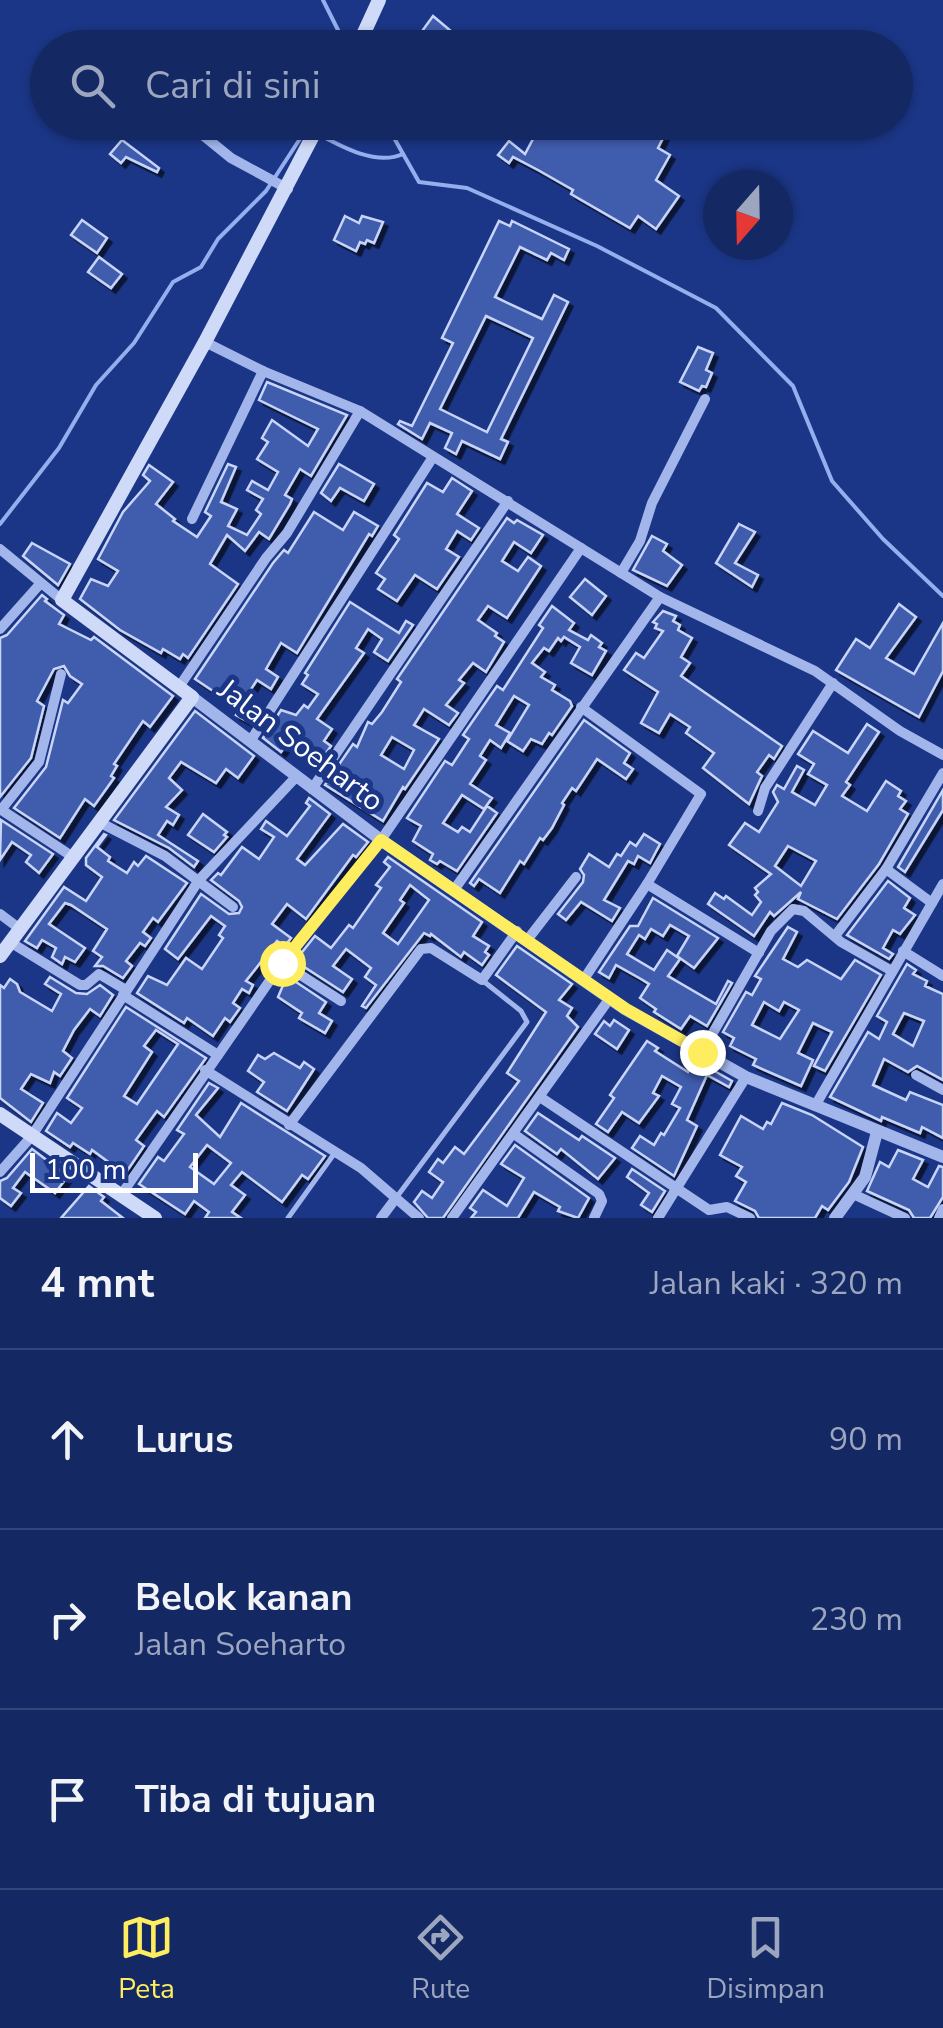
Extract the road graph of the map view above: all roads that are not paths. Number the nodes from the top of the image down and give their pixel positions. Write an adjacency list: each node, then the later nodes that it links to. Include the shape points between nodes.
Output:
1 (379, 0): 2 (main road)
2 (365, 30)
3 (209, 140): 5 (street)
4 (312, 140): 5 (main road)
5 (288, 189): 6 (main road)
6 (206, 342): 7 (street); 18 (main road)
7 (264, 371): 9 (street); 12 (street)
8 (705, 399): 15 (street)
9 (360, 411): 10 (street); 22 (street, via 287,533)
10 (433, 457): 11 (street); 25 (street)
11 (508, 501): 13 (street); 29 (street)
12 (192, 519)
13 (580, 548): 15 (street); 33 (street)
14 (0, 549): 16 (street)
15 (620, 572): 17 (street)
16 (40, 584): 18 (street); 19 (street)
17 (660, 597): 21 (street); 24 (street)
18 (62, 600): 22 (main road, Jalan Soeharto)
19 (0, 630)
20 (61, 674): 30 (street, via 39,762)
21 (833, 683): 26 (street); 31 (street, via 764,788)
22 (178, 687): 23 (main road, Jalan Soeharto)
23 (192, 697): 25 (street, Jalan Soeharto); 32 (main road)
24 (581, 706): 38 (street, via 701,794); 40 (street)
25 (251, 740): 28 (street, Jalan Soeharto)
26 (943, 755)
27 (943, 773): 35 (street)
28 (296, 777): 29 (street, Jalan Soeharto); 37 (street)
29 (312, 789): 33 (street, Jalan Soeharto)
30 (1, 809): 34 (street)
31 (758, 811)
32 (99, 822): 34 (main road); 37 (street)
33 (381, 840): 40 (street, Jalan Soeharto); 51 (street)
34 (73, 858): 44 (main road)
35 (886, 869): 41 (street); 46 (street)
36 (576, 877): 45 (street)
37 (199, 880): 42 (street); 56 (street)
38 (647, 884): 49 (street); 54 (street)
39 (943, 884): 41 (street)
40 (454, 890): 45 (street, Jalan Soeharto)
41 (932, 902): 48 (street)
42 (233, 907)
43 (0, 914): 44 (street)
44 (20, 930): 47 (main road)
45 (523, 935): 54 (street, Jalan Soeharto); 55 (street)
46 (835, 936): 49 (street, via 793,909); 52 (street)
47 (10, 942): 50 (main road); 56 (street, via 74,982 86,985 99,974)
48 (903, 951): 52 (street); 53 (street)
49 (758, 952): 59 (street)
50 (0, 956)
51 (282, 963): 58 (street); 60 (street)
52 (892, 971): 66 (street)
53 (943, 976)
54 (584, 979): 57 (street, Jalan Soeharto)
55 (482, 980): 68 (street, via 421,949); 78 (lane, via 527,1022)
56 (124, 993): 60 (street); 71 (street)
57 (610, 998): 59 (street, Jalan Soeharto); 65 (street)
58 (341, 1001)
59 (702, 1052): 63 (street, Jalan Soeharto)
60 (218, 1056): 61 (street)
61 (206, 1070): 68 (street); 77 (street)
62 (916, 1074): 64 (street)
63 (746, 1077): 66 (street, Jalan Soeharto); 75 (street)
64 (943, 1090)
65 (540, 1097): 70 (street); 75 (street)
66 (814, 1106): 69 (street, Jalan Soeharto)
67 (0, 1114): 71 (main road)
68 (289, 1125): 72 (street)
69 (877, 1132): 73 (street, Jalan Soeharto); 76 (street, via 865,1177)
70 (514, 1134): 84 (street); 85 (street, via 599,1194)
71 (31, 1138): 74 (street); 77 (main road)
72 (336, 1152): 78 (street); 81 (lane)
73 (943, 1157)
74 (0, 1172)
75 (678, 1189): 86 (street); 87 (street, via 708,1210 727,1207)
76 (853, 1194): 88 (street); 89 (street)
77 (121, 1195): 80 (main road)
78 (396, 1198): 82 (street); 83 (street)
79 (943, 1209): 90 (street)
80 (155, 1218)
81 (288, 1218)
82 (381, 1218)
83 (419, 1218)
84 (452, 1218)
85 (594, 1218)
86 (658, 1218)
87 (750, 1218)
88 (834, 1218)
89 (906, 1218)
90 (938, 1218)

